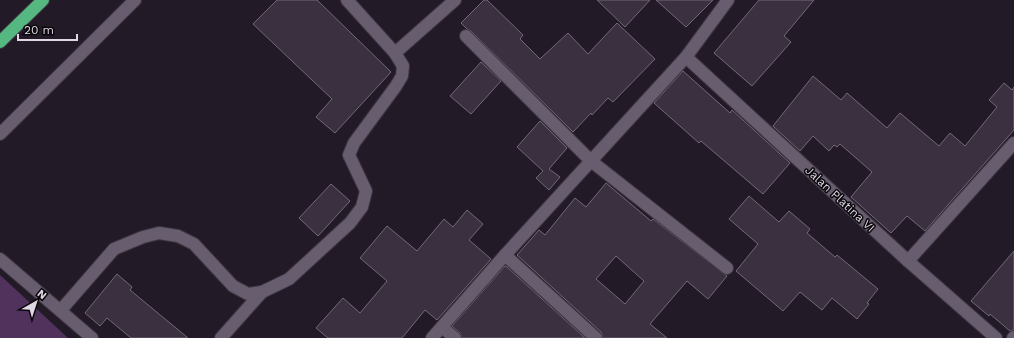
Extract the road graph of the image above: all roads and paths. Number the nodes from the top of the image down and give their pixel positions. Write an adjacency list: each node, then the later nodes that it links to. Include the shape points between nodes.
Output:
1 (43, 0): 7 (highway)
2 (135, 0): 10 (street)
3 (347, 0): 8 (street)
4 (455, 0): 8 (street)
5 (728, 0): 9 (street)
6 (466, 36): 12 (street)
7 (0, 42)
8 (395, 53): 17 (street, via 403,66 402,76 354,143 349,155 366,191 362,207 350,223 289,279)
9 (686, 57): 12 (street); 15 (street, Jalan Platina VI)
10 (0, 134)
11 (1014, 143): 15 (street)
12 (591, 161): 13 (street); 16 (street)
13 (505, 255): 19 (street); 24 (street)
14 (0, 259): 18 (street)
15 (908, 261): 25 (street, Jalan Platina VI)
16 (727, 268)
17 (262, 292): 18 (street, via 248,294 233,286 194,244 178,236 159,233 114,249); 21 (street)
18 (61, 310): 20 (street)
19 (442, 327): 22 (street); 23 (street)
20 (92, 338)
21 (221, 338)
22 (432, 338)
23 (455, 338)
24 (596, 338)
25 (996, 338)

